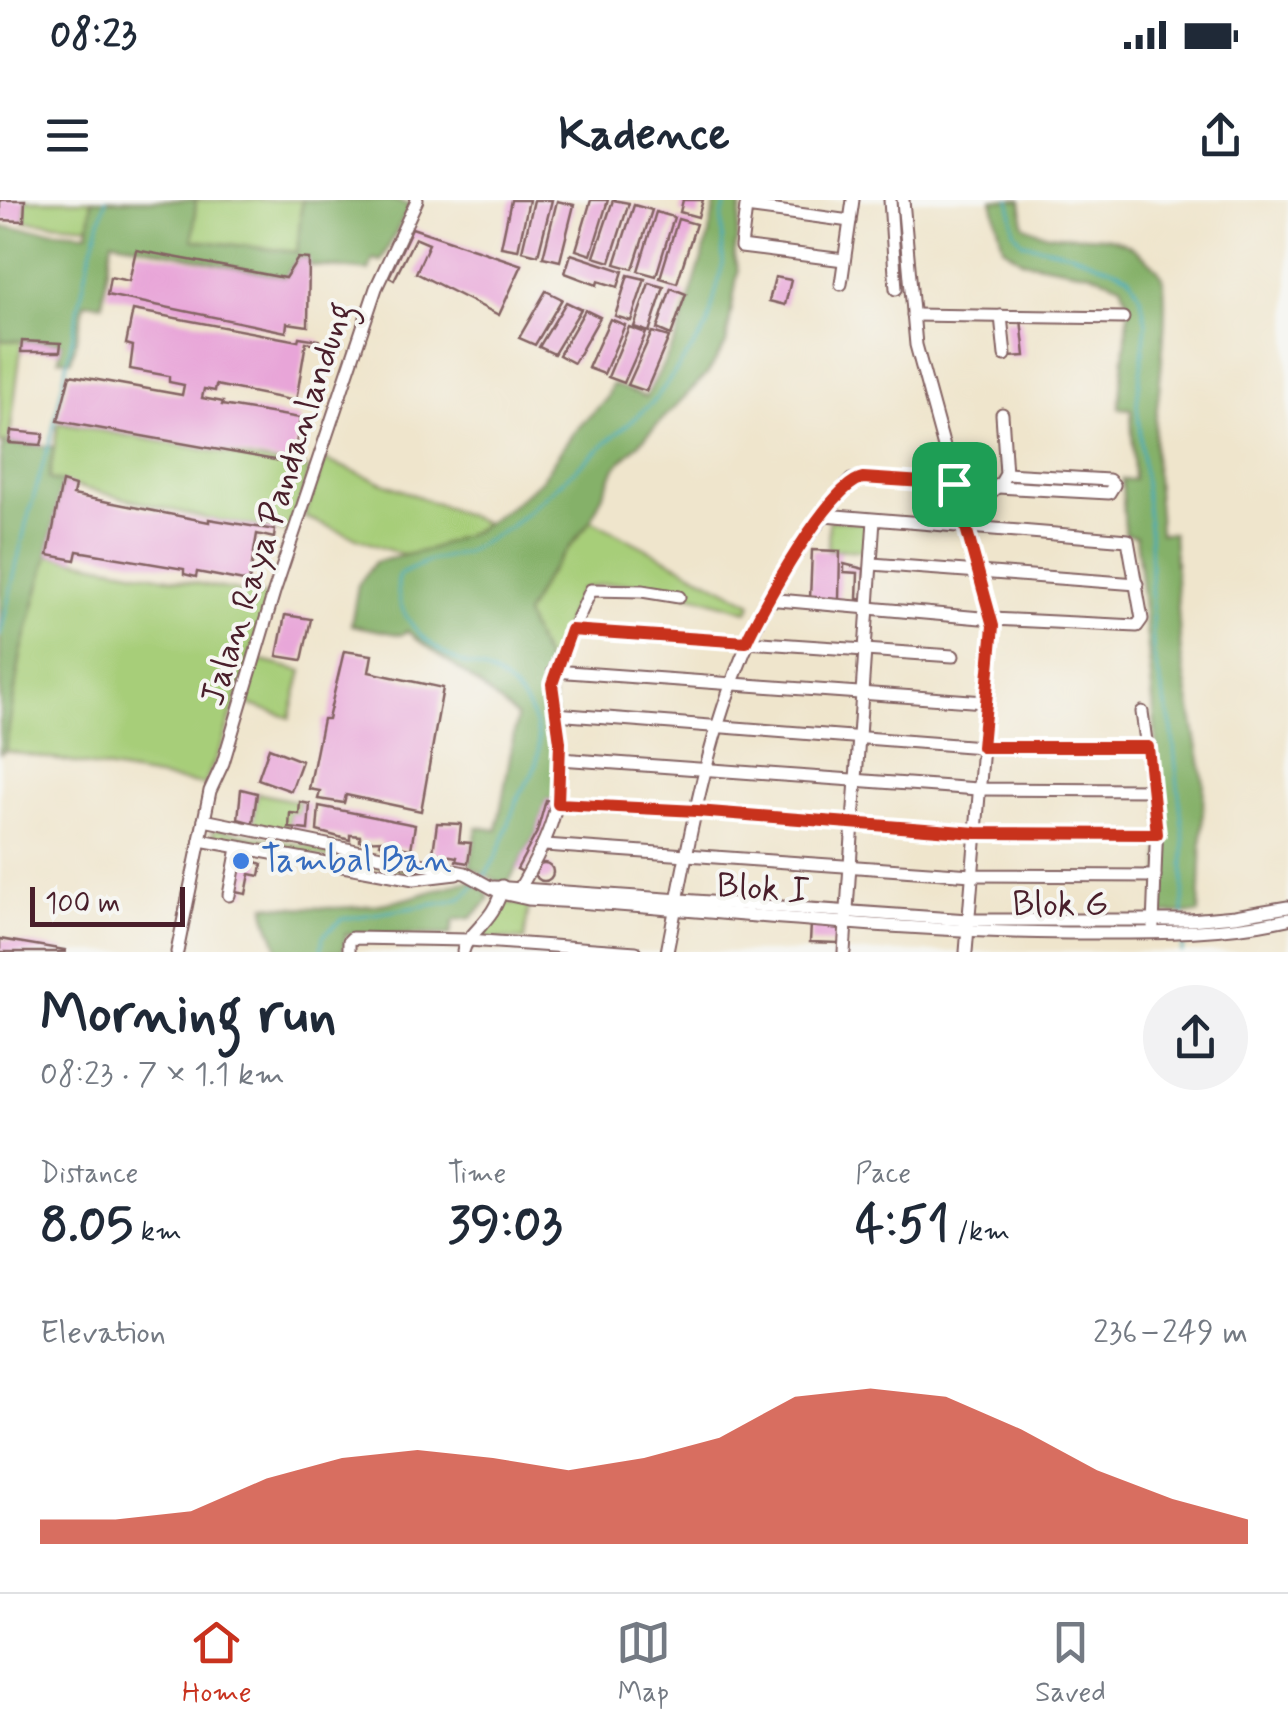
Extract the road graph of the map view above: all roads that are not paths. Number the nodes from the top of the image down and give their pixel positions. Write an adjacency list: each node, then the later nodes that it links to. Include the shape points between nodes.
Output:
1 (418, 200): 50 (street, Jalan Raya Pandanlandung, via 356,345)
2 (853, 200): 5 (street)
3 (890, 200): 8 (street)
4 (903, 200): 9 (street)
5 (850, 222): 6 (street); 6 (street, via 746,207 741,247)
6 (844, 260): 7 (street)
7 (841, 284)
8 (896, 289)
9 (914, 315): 10 (street); 15 (street, via 923,378)
10 (1000, 316): 11 (street); 12 (street)
11 (1123, 318)
12 (1004, 356)
13 (1002, 414): 14 (street)
14 (1006, 474): 16 (street); 16 (street, via 1109,480 1114,486 1109,492)
15 (954, 484): 17 (street); 18 (street, via 857,478)
16 (998, 487): 17 (street, via 984,498)
17 (958, 501): 20 (street)
18 (824, 514): 19 (street); 25 (street)
19 (874, 520): 20 (street); 21 (street)
20 (966, 528): 22 (street); 23 (street, via 1128,540)
21 (872, 564): 22 (street); 26 (street)
22 (978, 573): 23 (street); 27 (street)
23 (1137, 584): 27 (street, via 1142,619 1136,626)
24 (679, 597): 28 (street, via 596,588)
25 (768, 599): 26 (street); 29 (street)
26 (869, 607): 27 (street); 30 (street)
27 (992, 618): 35 (street)
28 (571, 630): 29 (street); 32 (street)
29 (746, 642): 30 (street); 33 (street)
30 (866, 651): 31 (street); 34 (street)
31 (952, 656)
32 (554, 671): 33 (street); 37 (street)
33 (729, 684): 34 (street); 38 (street)
34 (863, 694): 35 (street); 39 (street)
35 (985, 702): 40 (street)
36 (1142, 712): 41 (street)
37 (555, 714): 38 (street); 42 (street)
38 (716, 727): 39 (street); 43 (street)
39 (858, 737): 40 (street); 44 (street)
40 (982, 747): 41 (street); 45 (street)
41 (1148, 747): 46 (street)
42 (560, 759): 43 (street); 47 (street)
43 (706, 768): 44 (street); 48 (street)
44 (854, 779): 45 (street); 49 (street)
45 (978, 789): 46 (street); 51 (street)
46 (1154, 790): 52 (street)
47 (558, 804): 48 (street); 53 (street)
48 (697, 811): 49 (street); 55 (street)
49 (853, 823): 51 (street); 56 (street)
50 (202, 830): 54 (street); 57 (street); 72 (street, Jalan Raya Pandanlandung)
51 (976, 833): 52 (street); 58 (street)
52 (1157, 834): 59 (street)
53 (545, 846): 55 (street); 61 (street)
54 (238, 848): 57 (street, via 414,879); 62 (street)
55 (688, 854): 56 (street); 63 (street)
56 (851, 865): 58 (street); 65 (street)
57 (471, 875): 60 (street)
58 (972, 875): 59 (street); 67 (street)
59 (1156, 876): 68 (street)
60 (497, 888): 61 (street); 63 (street, via 528,899); 71 (street, via 492,914)
61 (520, 888): 63 (street)
62 (229, 896)
63 (677, 904): 65 (street); 74 (street)
64 (1288, 907): 69 (street)
65 (847, 916): 67 (street); 75 (street)
66 (1288, 919): 69 (street)
67 (968, 926): 68 (street); 76 (street)
68 (1153, 926): 69 (street)
69 (1190, 926)
70 (351, 945): 71 (street)
71 (466, 946): 73 (street)
72 (178, 952)
73 (636, 952)
74 (666, 952)
75 (844, 952)
76 (966, 952)

